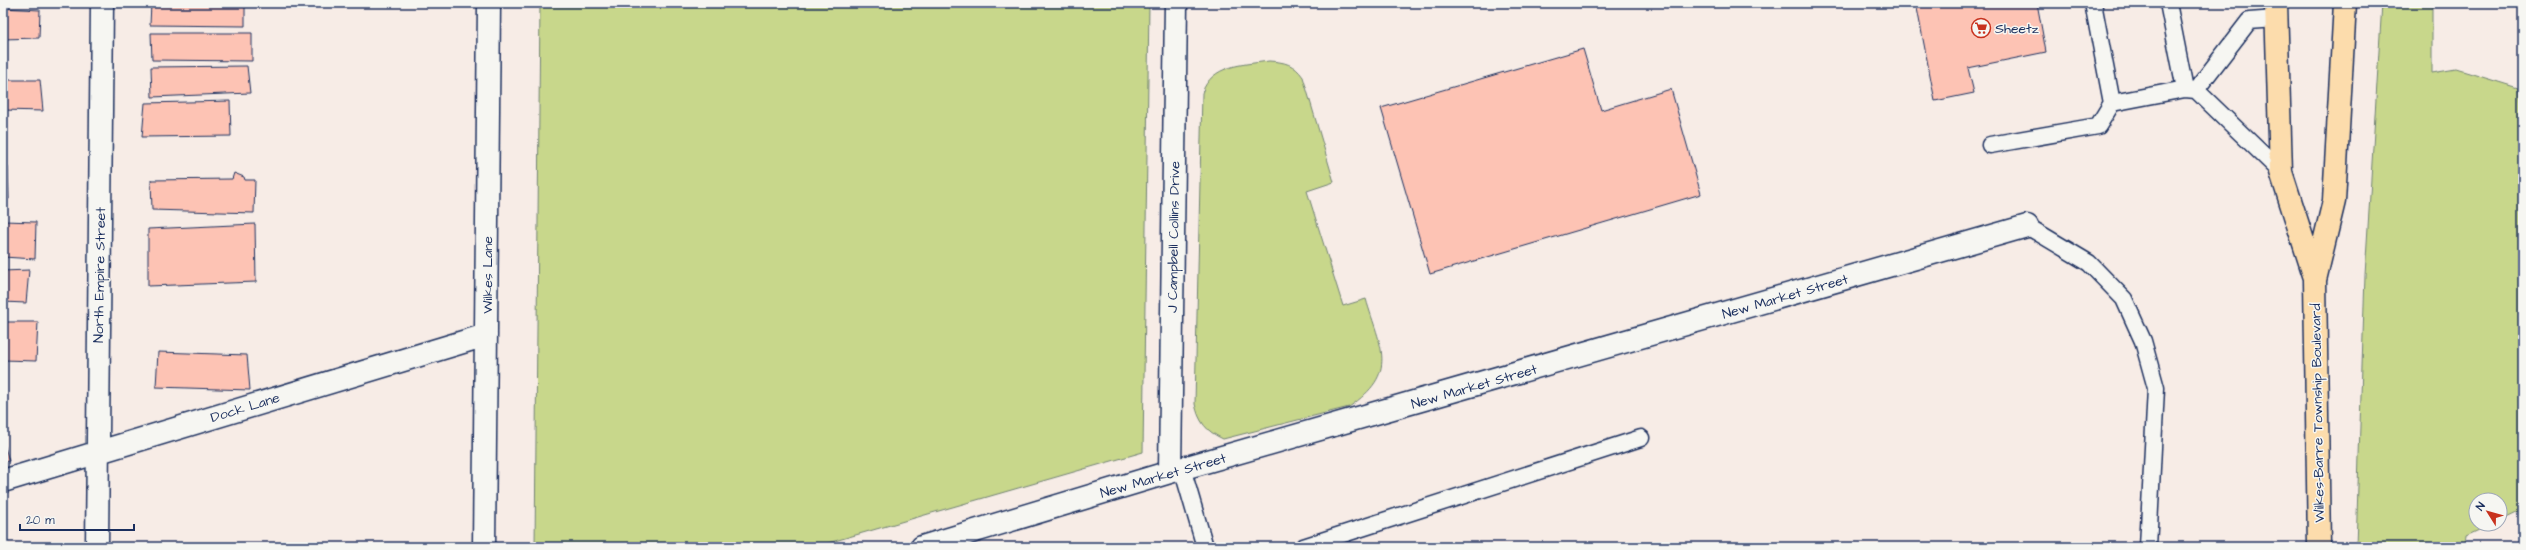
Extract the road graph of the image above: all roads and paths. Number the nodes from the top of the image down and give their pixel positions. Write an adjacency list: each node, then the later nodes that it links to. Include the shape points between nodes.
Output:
1 (102, 3): 16 (street, North Empire Street)
2 (489, 3): 14 (street, Wilkes Lane)
3 (1176, 3): 17 (street, J Campbell Collins Drive)
4 (2093, 3): 9 (lane)
5 (2168, 3): 8 (lane)
6 (2345, 7): 13 (main road, Wilkes-Barre Township Boulevard, via 2334,201)
7 (2276, 11): 8 (lane, via 2249,21); 11 (main road, Wilkes-Barre Township Boulevard)
8 (2191, 90): 9 (lane); 11 (lane)
9 (2112, 103): 10 (lane, via 2098,126)
10 (1990, 145)
11 (2281, 172): 13 (main road, Wilkes-Barre Township Boulevard)
12 (2027, 226): 17 (street, New Market Street); 24 (lane, via 2089,264 2124,299 2143,341 2156,388)
13 (2315, 280): 25 (main road, Wilkes-Barre Township Boulevard)
14 (486, 335): 16 (street, Dock Lane); 20 (street, Wilkes Lane)
15 (1641, 438): 23 (lane)
16 (98, 452): 18 (street, Dock Lane); 19 (street, North Empire Street)
17 (1176, 470): 21 (street, New Market Street); 22 (lane)
18 (3, 481)
19 (97, 547)
20 (484, 547)
21 (922, 547)
22 (1205, 547)
23 (1303, 547)
24 (2148, 547)
25 (2319, 547)

